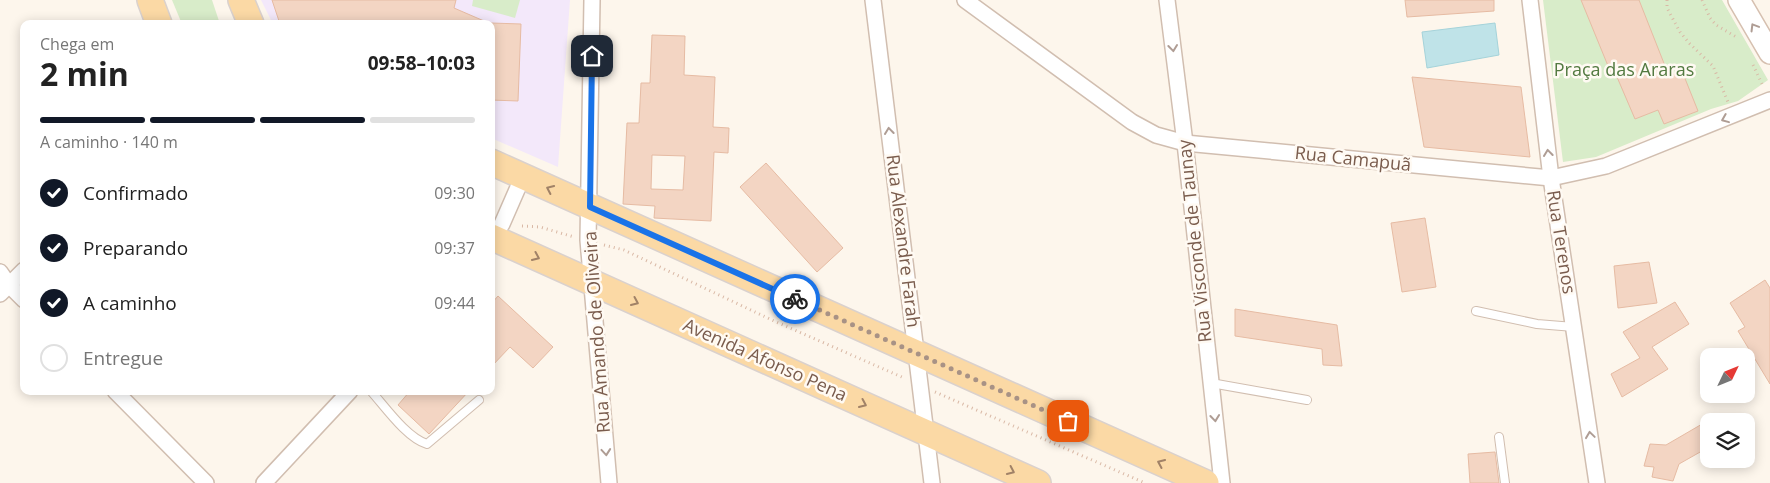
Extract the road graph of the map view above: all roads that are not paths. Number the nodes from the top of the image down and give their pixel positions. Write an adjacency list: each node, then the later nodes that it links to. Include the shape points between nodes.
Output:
1 (150, 0): 8 (main road)
2 (592, 0): 15 (street, Rua Amando de Oliveira)
3 (873, 0): 25 (street, Rua Alexandre Farah, one-way to 3)
4 (965, 0): 11 (street, Rua Camapuã, via 1132,122 1156,135)
5 (1166, 0): 11 (street, Rua Visconde de Taunay, one-way to 11)
6 (1530, 0): 14 (street, Rua Terenos, one-way to 6)
7 (1739, 0): 9 (street, one-way to 7)
8 (158, 20)
9 (1761, 57)
10 (1766, 96): 14 (street, Rua Camapuã, one-way to 14, via 1606,166)
11 (1185, 143): 14 (street, Rua Camapuã); 26 (street, Rua Visconde de Taunay)
12 (495, 164): 13 (main road)
13 (523, 176): 15 (main road, one-way to 13); 16 (street)
14 (1551, 178): 24 (street, Rua Terenos)
15 (590, 207): 20 (street, Rua Amando de Oliveira); 25 (main road)
16 (495, 233)
17 (495, 235): 20 (main road, Avenida Afonso Pena, one-way to 20)
18 (0, 272): 21 (street)
19 (20, 274): 21 (street)
20 (591, 282): 32 (main road, Avenida Afonso Pena, one-way to 32); 36 (street, Rua Amando de Oliveira, one-way to 36)
21 (4, 290): 22 (street)
22 (20, 298)
23 (1476, 311): 24 (lane, via 1537,324)
24 (1574, 327): 42 (street, Rua Terenos, one-way to 24)
25 (917, 353): 32 (street, Rua Alexandre Farah); 39 (main road, one-way to 25)
26 (1211, 384): 31 (lane); 40 (street, Rua Visconde de Taunay, one-way to 40)
27 (119, 395): 34 (street)
28 (346, 395): 35 (street)
29 (375, 395): 30 (lane, via 411,435 427,444)
30 (479, 400)
31 (1307, 400)
32 (926, 432): 37 (street, Rua Alexandre Farah); 38 (main road, Avenida Afonso Pena, one-way to 38)
33 (1499, 437): 41 (lane)
34 (206, 483)
35 (264, 483)
36 (609, 483)
37 (932, 483)
38 (1038, 483)
39 (1206, 483)
40 (1222, 483)
41 (1505, 483)
42 (1597, 483)

